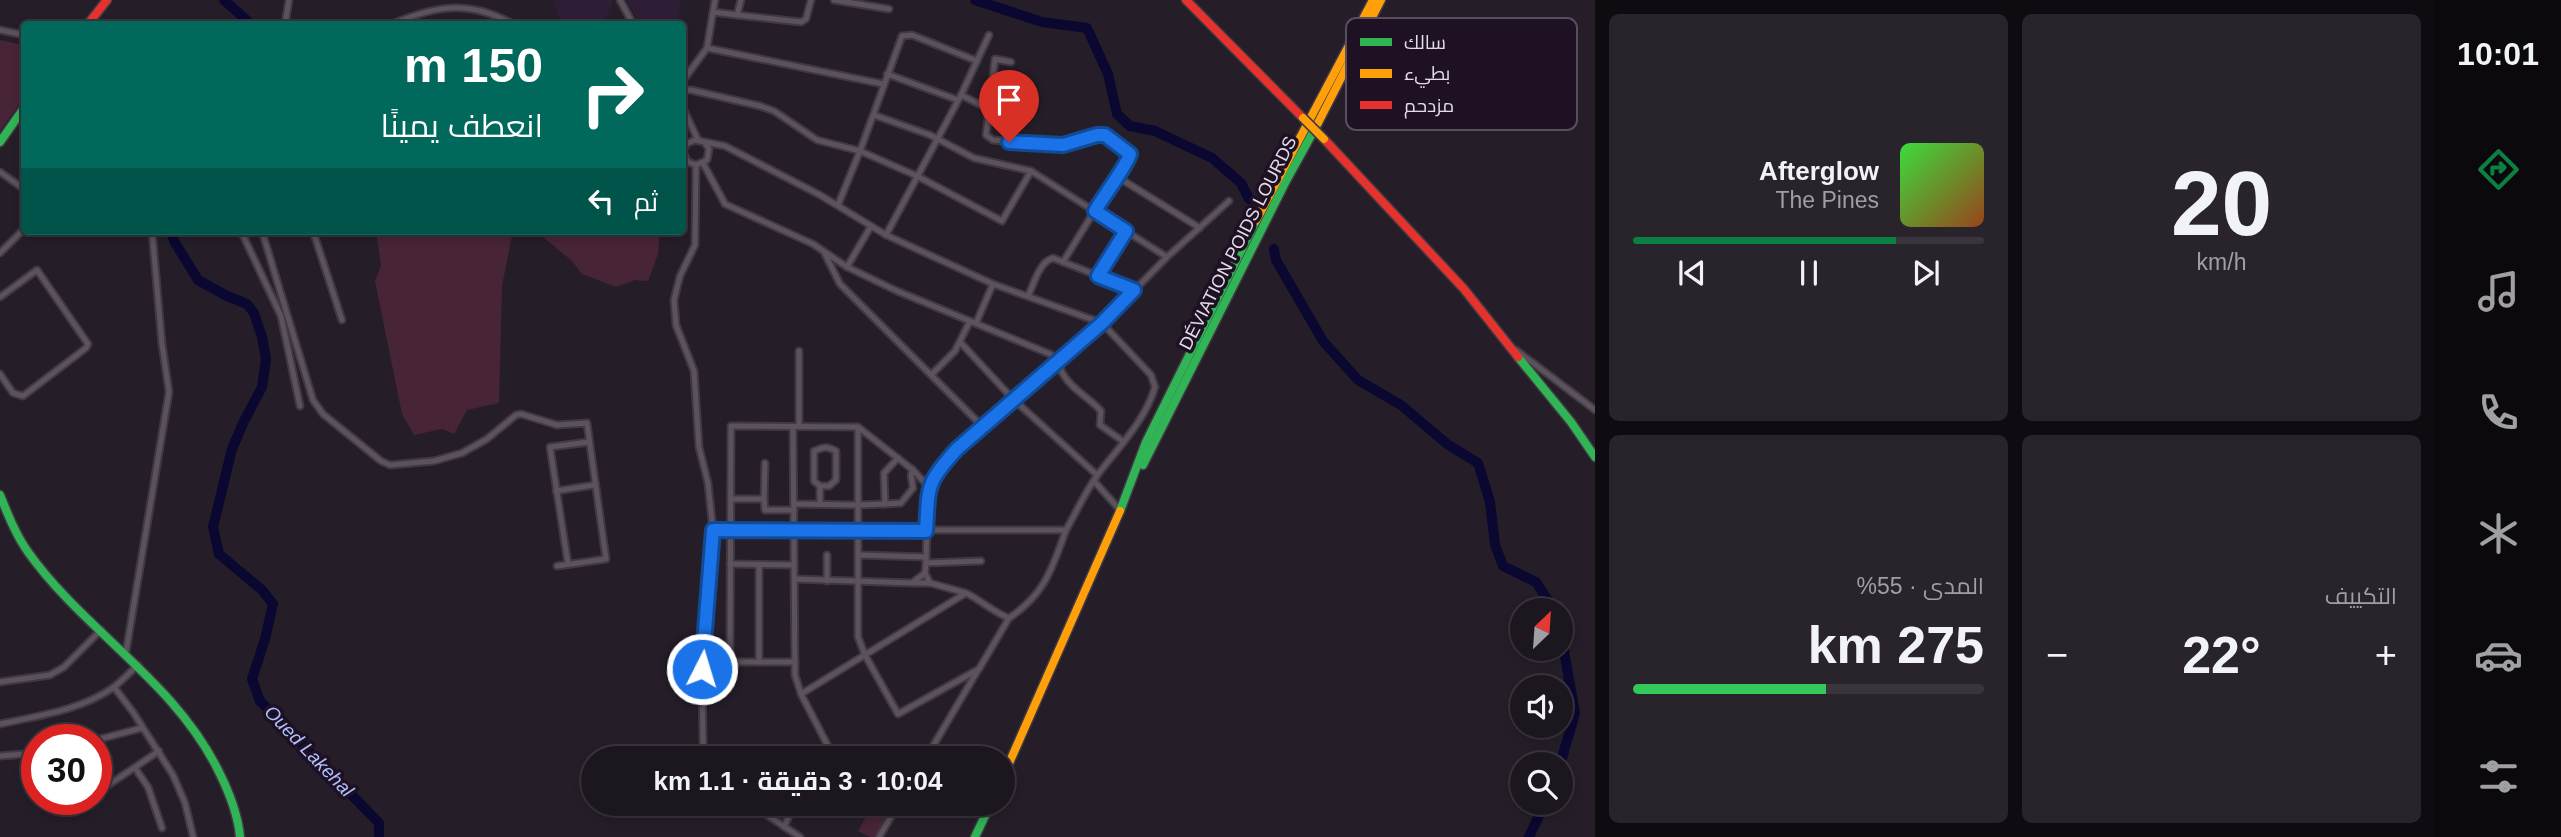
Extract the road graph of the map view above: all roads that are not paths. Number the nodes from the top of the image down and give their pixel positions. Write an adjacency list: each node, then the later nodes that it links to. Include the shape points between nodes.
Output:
1 (107, 0): 16 (main road)
2 (289, 0): 17 (street)
3 (620, 0): 20 (street)
4 (715, 0): 12 (street)
5 (741, 0): 13 (street)
6 (811, 0): 13 (street, via 801,22)
7 (834, 0): 11 (street)
8 (1186, 0): 80 (main road, bridge, via 1324,139 1455,279)
9 (1373, 0): 14 (main road, DÉVIATION POIDS LOURDS)
10 (1381, 0): 15 (main road, DÉVIATION POIDS LOURDS)
11 (889, 9)
12 (713, 12): 13 (street); 24 (street)
13 (737, 15)
14 (1364, 18)
15 (1372, 18)
16 (90, 21)
17 (286, 21)
18 (399, 21): 19 (street, via 425,10 462,4)
19 (507, 21)
20 (631, 21)
21 (0, 30): 22 (street)
22 (21, 34)
23 (989, 35): 26 (street)
24 (708, 48): 30 (street); 31 (street)
25 (1346, 53): 105 (main road, DÉVIATION POIDS LOURDS, via 1152,429)
26 (977, 61): 29 (street, via 906,34); 34 (street)
27 (1011, 62): 33 (street, via 995,60)
28 (1346, 71): 105 (main road, DÉVIATION POIDS LOURDS)
29 (887, 74): 31 (street); 34 (street)
30 (686, 77)
31 (883, 84): 39 (street)
32 (686, 91): 45 (street, via 760,106 817,140)
33 (992, 96): 35 (street); 36 (street)
34 (959, 97): 36 (street); 40 (street)
35 (1028, 100)
36 (991, 110): 52 (street, via 986,135 993,140 1063,145 1105,135 1130,154)
37 (21, 112): 42 (main road)
38 (686, 114): 41 (street)
39 (874, 115): 40 (street); 45 (street)
40 (937, 138): 49 (street, via 974,158); 51 (street)
41 (698, 140): 43 (street); 44 (street)
42 (0, 142)
43 (705, 143): 47 (street, via 709,153); 55 (street, via 725,146)
44 (686, 144)
45 (860, 151): 51 (street); 55 (street)
46 (686, 158): 48 (street)
47 (703, 163): 48 (street); 66 (street, via 725,204)
48 (696, 165): 111 (street, via 695,245 676,288 675,313 694,371 699,447)
49 (1031, 171): 51 (street, via 1002,221); 56 (street)
50 (0, 172): 53 (street)
51 (917, 176): 65 (street)
52 (1116, 176): 56 (street); 58 (street)
53 (21, 187)
54 (1229, 201): 58 (street)
55 (838, 205): 57 (street)
56 (1095, 211): 59 (street); 69 (street)
57 (871, 226): 65 (street); 70 (street)
58 (1200, 228): 68 (street)
59 (1126, 231): 68 (street); 71 (street)
60 (21, 232): 67 (street)
61 (152, 235): 135 (street, via 169,392)
62 (244, 235): 86 (street, via 281,316)
63 (262, 235): 91 (street, via 313,400 323,414 381,461 394,465 453,457 521,414 557,425 587,423)
64 (314, 235): 76 (street)
65 (886, 235): 72 (street)
66 (825, 252): 70 (street); 84 (street, via 840,285)
67 (0, 253)
68 (1167, 257): 73 (street)
69 (1062, 262): 71 (street); 75 (street, via 1048,259)
70 (847, 267): 77 (street)
71 (1098, 276): 73 (street)
72 (993, 284): 75 (street); 77 (street)
73 (1134, 290): 78 (street)
74 (1, 295): 83 (street, via 37,270 88,344 23,396 13,393)
75 (1028, 296): 78 (street)
76 (342, 320)
77 (973, 322): 79 (street); 82 (street)
78 (1102, 323): 82 (street); 92 (street, via 1151,375 1156,387)
79 (960, 342): 84 (street); 85 (street)
80 (1508, 344): 87 (street); 93 (main road)
81 (799, 351): 88 (street)
82 (1058, 359): 85 (street); 92 (street, via 1074,388 1101,411 1100,425)
83 (0, 374)
84 (932, 374): 89 (street)
85 (1013, 399): 89 (street); 97 (street)
86 (300, 406)
87 (1595, 410)
88 (796, 426): 90 (street); 103 (street, via 731,426); 109 (street)
89 (982, 426): 100 (street, via 935,472)
90 (858, 427): 94 (street); 108 (street)
91 (589, 442): 98 (street); 101 (street, via 550,447)
92 (1124, 442): 97 (street)
93 (1595, 457)
94 (898, 458): 96 (street); 107 (street, via 884,473)
95 (765, 463): 104 (street)
96 (913, 470): 100 (street); 107 (street, via 909,494 901,503)
97 (1095, 478): 110 (street); 114 (street)
98 (594, 485): 101 (street); 121 (street, via 606,559)
99 (820, 486): 99 (street, via 814,481 814,451 829,446 836,451 836,480); 106 (street)
100 (928, 486): 116 (street)
101 (556, 491): 121 (street)
102 (0, 495): 134 (main road, via 29,554)
103 (731, 499): 104 (street); 115 (street)
104 (764, 499): 109 (street, via 765,510)
105 (1124, 501): 110 (main road, DÉVIATION POIDS LOURDS)
106 (820, 503): 108 (street); 109 (street)
107 (885, 504): 108 (street)
108 (858, 505): 113 (street)
109 (794, 507): 112 (street)
110 (1120, 510): 152 (main road, DÉVIATION POIDS LOURDS)
111 (713, 530): 115 (street); 137 (street)
112 (795, 530): 113 (street); 115 (street); 124 (street)
113 (859, 530): 116 (street); 118 (street)
114 (1066, 530): 116 (street); 133 (street, via 1042,589)
115 (731, 531): 122 (street)
116 (926, 531): 119 (street)
117 (827, 555): 128 (street)
118 (859, 555): 119 (street); 129 (street)
119 (926, 560): 120 (street); 126 (street)
120 (981, 561)
121 (568, 564): 125 (street)
122 (730, 564): 123 (street); 138 (street)
123 (759, 565): 124 (street); 139 (street)
124 (794, 565): 127 (street)
125 (557, 566)
126 (925, 573): 130 (street); 131 (street)
127 (794, 579): 128 (street); 140 (street)
128 (827, 581): 129 (street)
129 (860, 583): 130 (street); 136 (street, via 857,625)
130 (912, 583): 131 (street)
131 (930, 583): 132 (street)
132 (966, 593): 133 (street); 136 (street)
133 (1009, 618): 142 (street)
134 (102, 629): 135 (main road); 143 (street, via 50,675)
135 (126, 652): 141 (main road)
136 (865, 654): 142 (street, via 898,714); 145 (street)
137 (703, 662): 138 (street); 149 (street)
138 (730, 662): 139 (street)
139 (759, 662): 140 (street)
140 (795, 662): 145 (street)
141 (138, 665): 144 (street); 165 (main road, via 202,739 221,773)
142 (979, 669): 151 (street)
143 (0, 682)
144 (114, 687): 146 (street, via 88,701); 147 (street)
145 (801, 694): 150 (street)
146 (0, 724)
147 (142, 728): 148 (street); 153 (street)
148 (112, 736)
149 (704, 746)
150 (828, 746)
151 (933, 746)
152 (1015, 750)
153 (159, 751): 156 (street); 164 (street, via 185,803)
154 (21, 755): 155 (street)
155 (0, 757)
156 (135, 768): 157 (street); 163 (street, via 149,787)
157 (112, 783)
158 (767, 816): 162 (street)
159 (788, 816): 162 (street)
160 (890, 816): 167 (street)
161 (985, 816): 168 (main road)
162 (783, 827): 166 (street)
163 (162, 828)
164 (193, 836)
165 (240, 837)
166 (800, 837)
167 (879, 837)
168 (975, 837)

